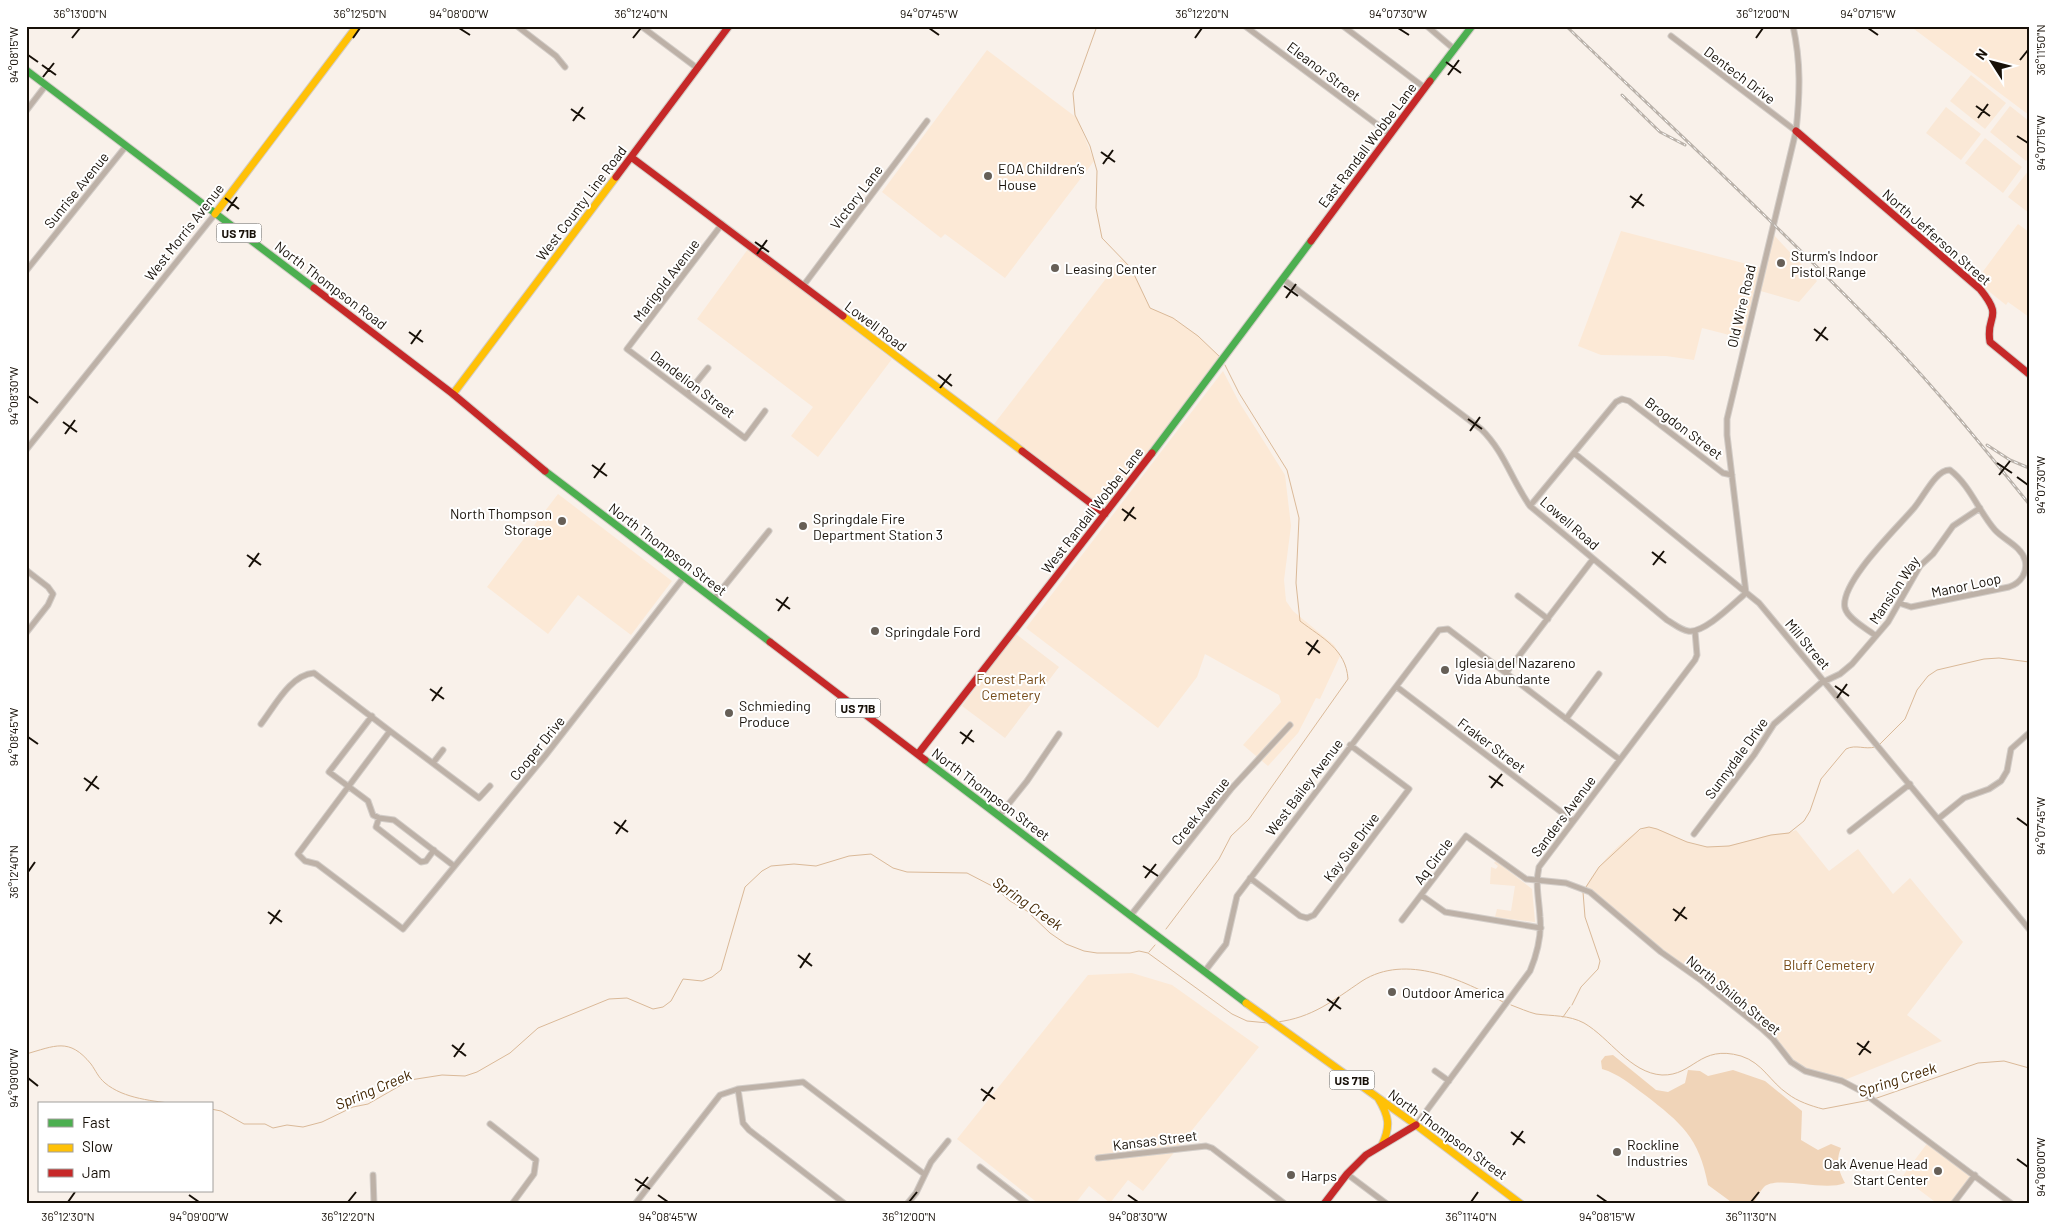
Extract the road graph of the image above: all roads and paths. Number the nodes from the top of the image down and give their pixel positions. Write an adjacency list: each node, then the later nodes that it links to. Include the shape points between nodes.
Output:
1 (357, 26): 23 (street, West Morris Avenue)
2 (517, 26): 12 (street, via 556,56)
3 (641, 26): 13 (street)
4 (729, 26): 13 (street, West County Line Road)
5 (1245, 26): 20 (street, Eleanor Street)
6 (1343, 26): 16 (street)
7 (1427, 26): 11 (street)
8 (1472, 26): 11 (street, East Randall Wobbe Lane)
9 (1793, 26): 19 (street, Old Wire Road, via 1800,71)
10 (1672, 36): 19 (street, Dentech Drive)
11 (1454, 49): 16 (street, East Randall Wobbe Lane)
12 (565, 67)
13 (697, 68): 22 (street, West County Line Road)
14 (26, 70): 15 (street, North Thompson Road / US 71B)
15 (46, 85): 17 (street); 21 (street, North Thompson Road / US 71B)
16 (1425, 88): 20 (street, East Randall Wobbe Lane)
17 (26, 111)
18 (927, 121): 27 (street, Victory Lane)
19 (1796, 131): 30 (street, North Jefferson Street, via 1980,289 1994,306 1990,342); 36 (street, Old Wire Road, via 1727,419)
20 (1390, 134): 26 (street, East Randall Wobbe Lane)
21 (126, 146): 23 (street, North Thompson Road / US 71B); 25 (street, Sunrise Avenue)
22 (631, 157): 24 (street, Lowell Road); 31 (street, West County Line Road)
23 (215, 214): 31 (street, North Thompson Road / US 71B); 34 (street, West Morris Avenue)
24 (722, 224): 27 (street, Lowell Road); 28 (street, Marigold Avenue)
25 (26, 271)
26 (1283, 279): 37 (street, Lowell Road, via 1481,429 1498,447); 39 (street, West Randall Wobbe Lane)
27 (803, 286): 39 (street, Lowell Road)
28 (627, 349): 32 (street, Dandelion Street)
29 (708, 368): 32 (street)
30 (2029, 374)
31 (453, 394): 43 (street, North Thompson Street / US 71B, via 544,471)
32 (687, 394): 33 (street, Dandelion Street, via 745,438)
33 (765, 411)
34 (26, 450)
35 (1574, 453): 36 (street, Brogdon Street, via 1622,399 1629,400 1723,473); 37 (street); 44 (street, Mill Street)
36 (1732, 475): 44 (street, Old Wire Road)
37 (1530, 506): 41 (street, Lowell Road)
38 (1980, 508): 47 (street, Mansion Way, via 1948,532 1920,566); 47 (street, Manor Loop, via 1995,530 2023,556 2025,572 2019,582 2009,587 1917,606); 51 (street, Manor Loop, via 1954,473 1948,470 1941,473 1879,546 1863,567 1845,601 1850,616)
39 (1106, 514): 65 (street, West Randall Wobbe Lane)
40 (770, 530): 46 (street)
41 (1593, 559): 48 (street); 49 (street, Lowell Road, via 1667,620)
42 (26, 570): 50 (street, via 53,594)
43 (684, 577): 46 (street, North Thompson Street / US 71B); 78 (street, Cooper Drive, via 545,756)
44 (1746, 593): 49 (street); 54 (street, Mill Street)
45 (1518, 596): 48 (street)
46 (714, 599): 65 (street, North Thompson Street / US 71B)
47 (1899, 603): 51 (street, Mansion Way)
48 (1548, 618): 52 (street)
49 (1695, 632): 66 (street, Sanders Avenue, via 1695,660)
50 (26, 633)
51 (1876, 636): 54 (street, Mansion Way, via 1847,670)
52 (1506, 673): 55 (street, West Bailey Avenue, via 1444,628 1439,630); 57 (street)
53 (1599, 674): 57 (street)
54 (1825, 681): 68 (street, Mill Street); 76 (street, Sunnydale Drive, via 1774,724)
55 (1397, 687): 63 (street, West Bailey Avenue); 74 (street, Fraker Street)
56 (372, 716): 58 (street, via 314,673 293,682); 60 (street); 69 (street, via 329,772)
57 (1566, 719): 66 (street)
58 (261, 724)
59 (1290, 725): 82 (street, Creek Avenue, via 1231,789)
60 (390, 730): 67 (street); 69 (street)
61 (2029, 733): 73 (street, via 2011,749 2007,772 2001,781 1964,798)
62 (1059, 734): 71 (street, via 1027,782)
63 (1350, 745): 79 (street, West Bailey Avenue); 79 (street, Kay Sue Drive, via 1409,789 1314,915 1300,916)
64 (443, 750): 67 (street)
65 (918, 754): 71 (street, North Thompson Street / US 71B)
66 (1620, 760): 74 (street, Sanders Avenue)
67 (433, 763): 70 (street, via 479,798)
68 (1910, 784): 73 (street, Mill Street); 75 (street)
69 (348, 786): 72 (street, via 368,800 371,811); 78 (street, Cooper Drive, via 298,854 305,860 317,864 403,929)
70 (490, 786)
71 (999, 816): 82 (street, North Thompson Street / US 71B)
72 (378, 818): 77 (street, via 394,820); 77 (street, via 376,827 421,862 426,861)
73 (1938, 819): 85 (street, Mill Street)
74 (1573, 821): 80 (street, Sanders Avenue, via 1543,859)
75 (1850, 831)
76 (1694, 834)
77 (434, 850): 78 (street)
78 (454, 866)
79 (1250, 878): 86 (street, West Bailey Avenue, via 1234,902 1226,944)
80 (1536, 880): 81 (street, Aq Circle, via 1526,879 1466,836); 84 (street, Sanders Avenue); 100 (street, North Shiloh Street, via 1566,883 1590,892 1661,952 1761,1028 1791,1062 1805,1071 1842,1081 1861,1091)
81 (1422, 895): 83 (street, Aq Circle); 84 (street, Aq Circle, via 1445,912)
82 (1131, 915): 86 (street, North Thompson Street / US 71B)
83 (1402, 920)
84 (1541, 928): 88 (street, Sanders Avenue, via 1530,972)
85 (2029, 929)
86 (1206, 971): 90 (street, North Thompson Street / US 71B)
87 (1435, 1071): 88 (street)
88 (1449, 1081): 92 (street, Sanders Avenue)
89 (738, 1089): 97 (street, via 803,1082); 101 (street, via 720,1095); 104 (street, via 743,1123 749,1130)
90 (1378, 1097): 92 (street, North Thompson Street / US 71B); 94 (street, via 1390,1123)
91 (490, 1124): 103 (street, via 536,1160 534,1174)
92 (1416, 1125): 94 (street); 110 (street, North Thompson Street / US 71B)
93 (948, 1141): 97 (street)
94 (1382, 1145): 98 (street, via 1366,1155)
95 (1098, 1158): 107 (street, Kansas Street, via 1206,1146)
96 (980, 1167): 106 (street)
97 (924, 1174): 105 (street)
98 (1347, 1174): 108 (street); 109 (street)
99 (373, 1175): 102 (street)
100 (1975, 1175): 111 (street); 112 (street, North Shiloh Street)
101 (639, 1202)
102 (374, 1204)
103 (512, 1204)
104 (845, 1204)
105 (907, 1204)
106 (1028, 1204)
107 (1285, 1204)
108 (1324, 1204)
109 (1387, 1204)
110 (1521, 1204)
111 (1953, 1204)
112 (2012, 1204)

